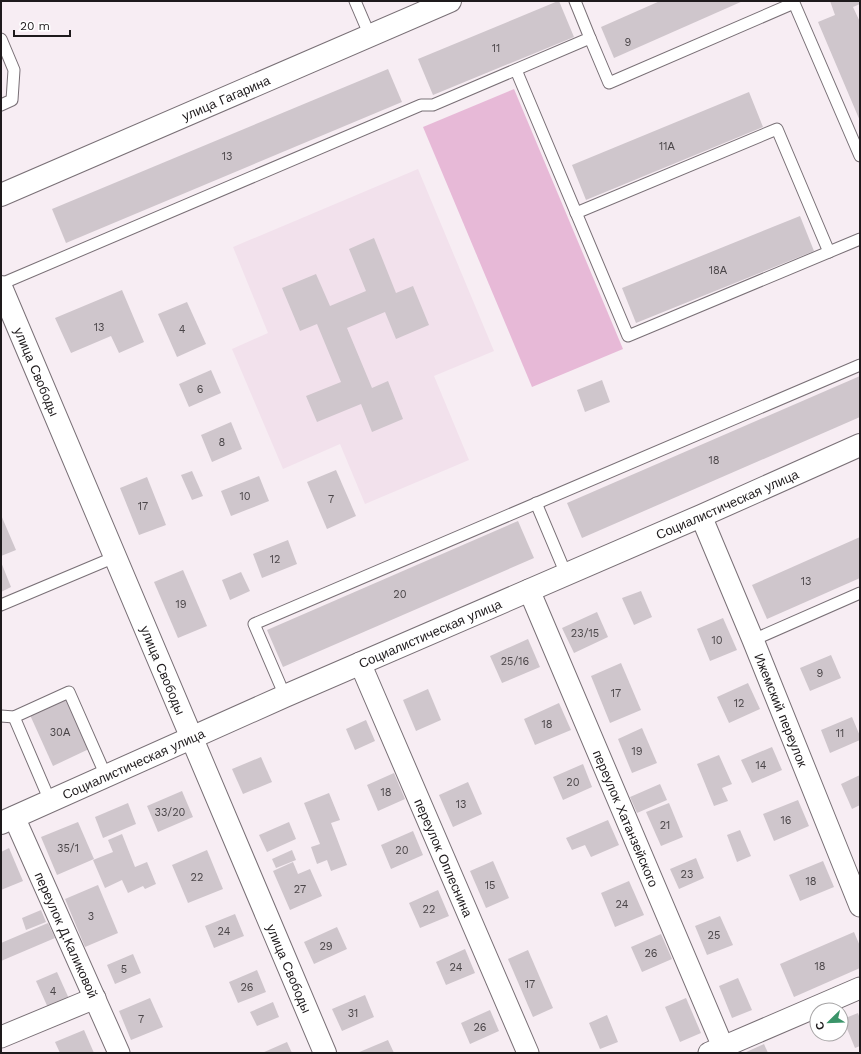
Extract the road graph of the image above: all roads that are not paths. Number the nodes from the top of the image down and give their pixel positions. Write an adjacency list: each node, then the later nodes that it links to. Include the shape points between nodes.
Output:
1 (355, 1): 5 (lane)
2 (365, 1): 5 (lane)
3 (450, 1): 6 (main road, улица Гагарина)
4 (575, 1): 7 (lane)
5 (360, 13): 6 (lane)
6 (370, 36): 12 (main road, улица Гагарина)
7 (590, 38): 9 (lane); 11 (lane, via 609,83 794,3)
8 (1, 39): 10 (lane, via 14,70 12,100)
9 (516, 70): 13 (lane); 16 (lane, via 433,105 421,105)
10 (1, 105)
11 (860, 156)
12 (1, 195)
13 (576, 212): 15 (lane, via 777,129); 15 (lane, via 628,336)
14 (860, 239): 15 (lane)
15 (829, 252)
16 (1, 284)
17 (1, 287): 22 (main road, улица Свободы)
18 (860, 365): 20 (lane)
19 (860, 445): 21 (main road, Социалистическая улица)
20 (536, 503): 23 (lane); 29 (lane, via 254,624)
21 (701, 516): 23 (main road, Социалистическая улица); 27 (street, Ижемский переулок)
22 (115, 557): 26 (lane); 32 (main road, улица Свободы)
23 (566, 574): 24 (main road, Социалистическая улица)
24 (529, 590): 28 (main road, Социалистическая улица); 40 (street, переулок Хатанзейского)
25 (860, 593): 27 (lane)
26 (1, 605)
27 (753, 640): 36 (street, Ижемский переулок)
28 (360, 663): 29 (main road, Социалистическая улица); 43 (street, переулок Оплеснина)
29 (285, 696): 32 (main road, Социалистическая улица)
30 (1, 716): 31 (lane)
31 (14, 717): 33 (lane, via 69,692); 34 (lane)
32 (191, 738): 33 (main road, Социалистическая улица); 42 (main road, улица Свободы)
33 (106, 776): 34 (main road, Социалистическая улица)
34 (50, 801): 35 (main road, Социалистическая улица)
35 (8, 820): 38 (street, переулок Д.Каликовой)
36 (860, 906)
37 (860, 988): 40 (street)
38 (95, 998): 39 (street); 41 (street, переулок Д.Каликовой)
39 (1, 1038)
40 (716, 1050)
41 (119, 1053)
42 (325, 1053)
43 (528, 1053)

